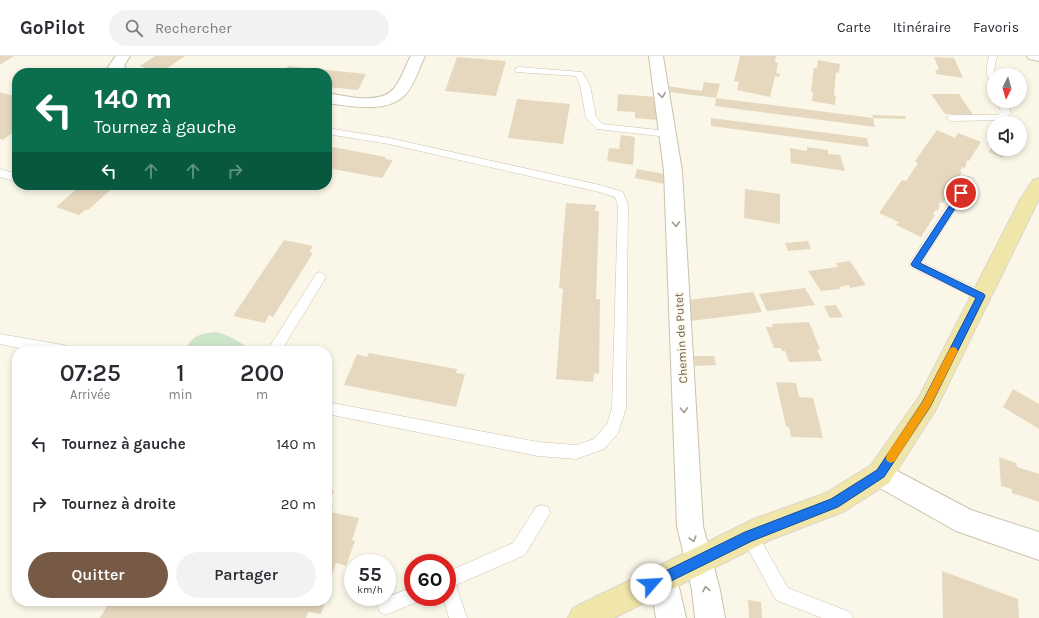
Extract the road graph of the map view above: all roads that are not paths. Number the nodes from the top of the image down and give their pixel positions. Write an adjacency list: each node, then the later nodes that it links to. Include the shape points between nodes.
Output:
1 (122, 56): 7 (street)
2 (418, 56): 10 (street, via 400,91 389,99 367,102)
3 (656, 56): 14 (street, Chemin de Putet, one-way to 14)
4 (993, 56): 8 (lane)
5 (1034, 56): 6 (street)
6 (1039, 57)
7 (117, 68)
8 (990, 68)
9 (519, 70): 14 (lane, via 579,74 585,85 591,118 600,127)
10 (332, 98)
11 (1004, 108): 12 (lane, via 1006,113 1001,118)
12 (951, 118)
13 (332, 132): 24 (lane, via 389,141 600,189 619,195 623,214 619,408 614,428 599,444 576,452 538,449)
14 (667, 134): 29 (street, Chemin de Putet, one-way to 29, via 675,201 690,526)
15 (0, 173): 16 (lane)
16 (12, 177)
17 (969, 181): 20 (lane, via 915,264)
18 (1039, 184): 20 (main road)
19 (320, 278): 23 (lane)
20 (981, 296): 25 (main road, via 927,404)
21 (0, 339): 22 (lane)
22 (37, 346)
23 (277, 346)
24 (332, 409)
25 (880, 474): 27 (main road, via 834,503); 28 (street, via 965,522)
26 (542, 513): 30 (lane, via 519,549)
27 (749, 536): 29 (main road); 37 (lane, via 782,594)
28 (1039, 546)
29 (700, 561): 31 (main road); 36 (street, Chemin de Putet, one-way to 29)
30 (456, 577)
31 (663, 578): 34 (main road); 35 (street)
32 (454, 606): 33 (lane)
33 (458, 618)
34 (583, 618)
35 (671, 618)
36 (710, 618)
37 (844, 618)

